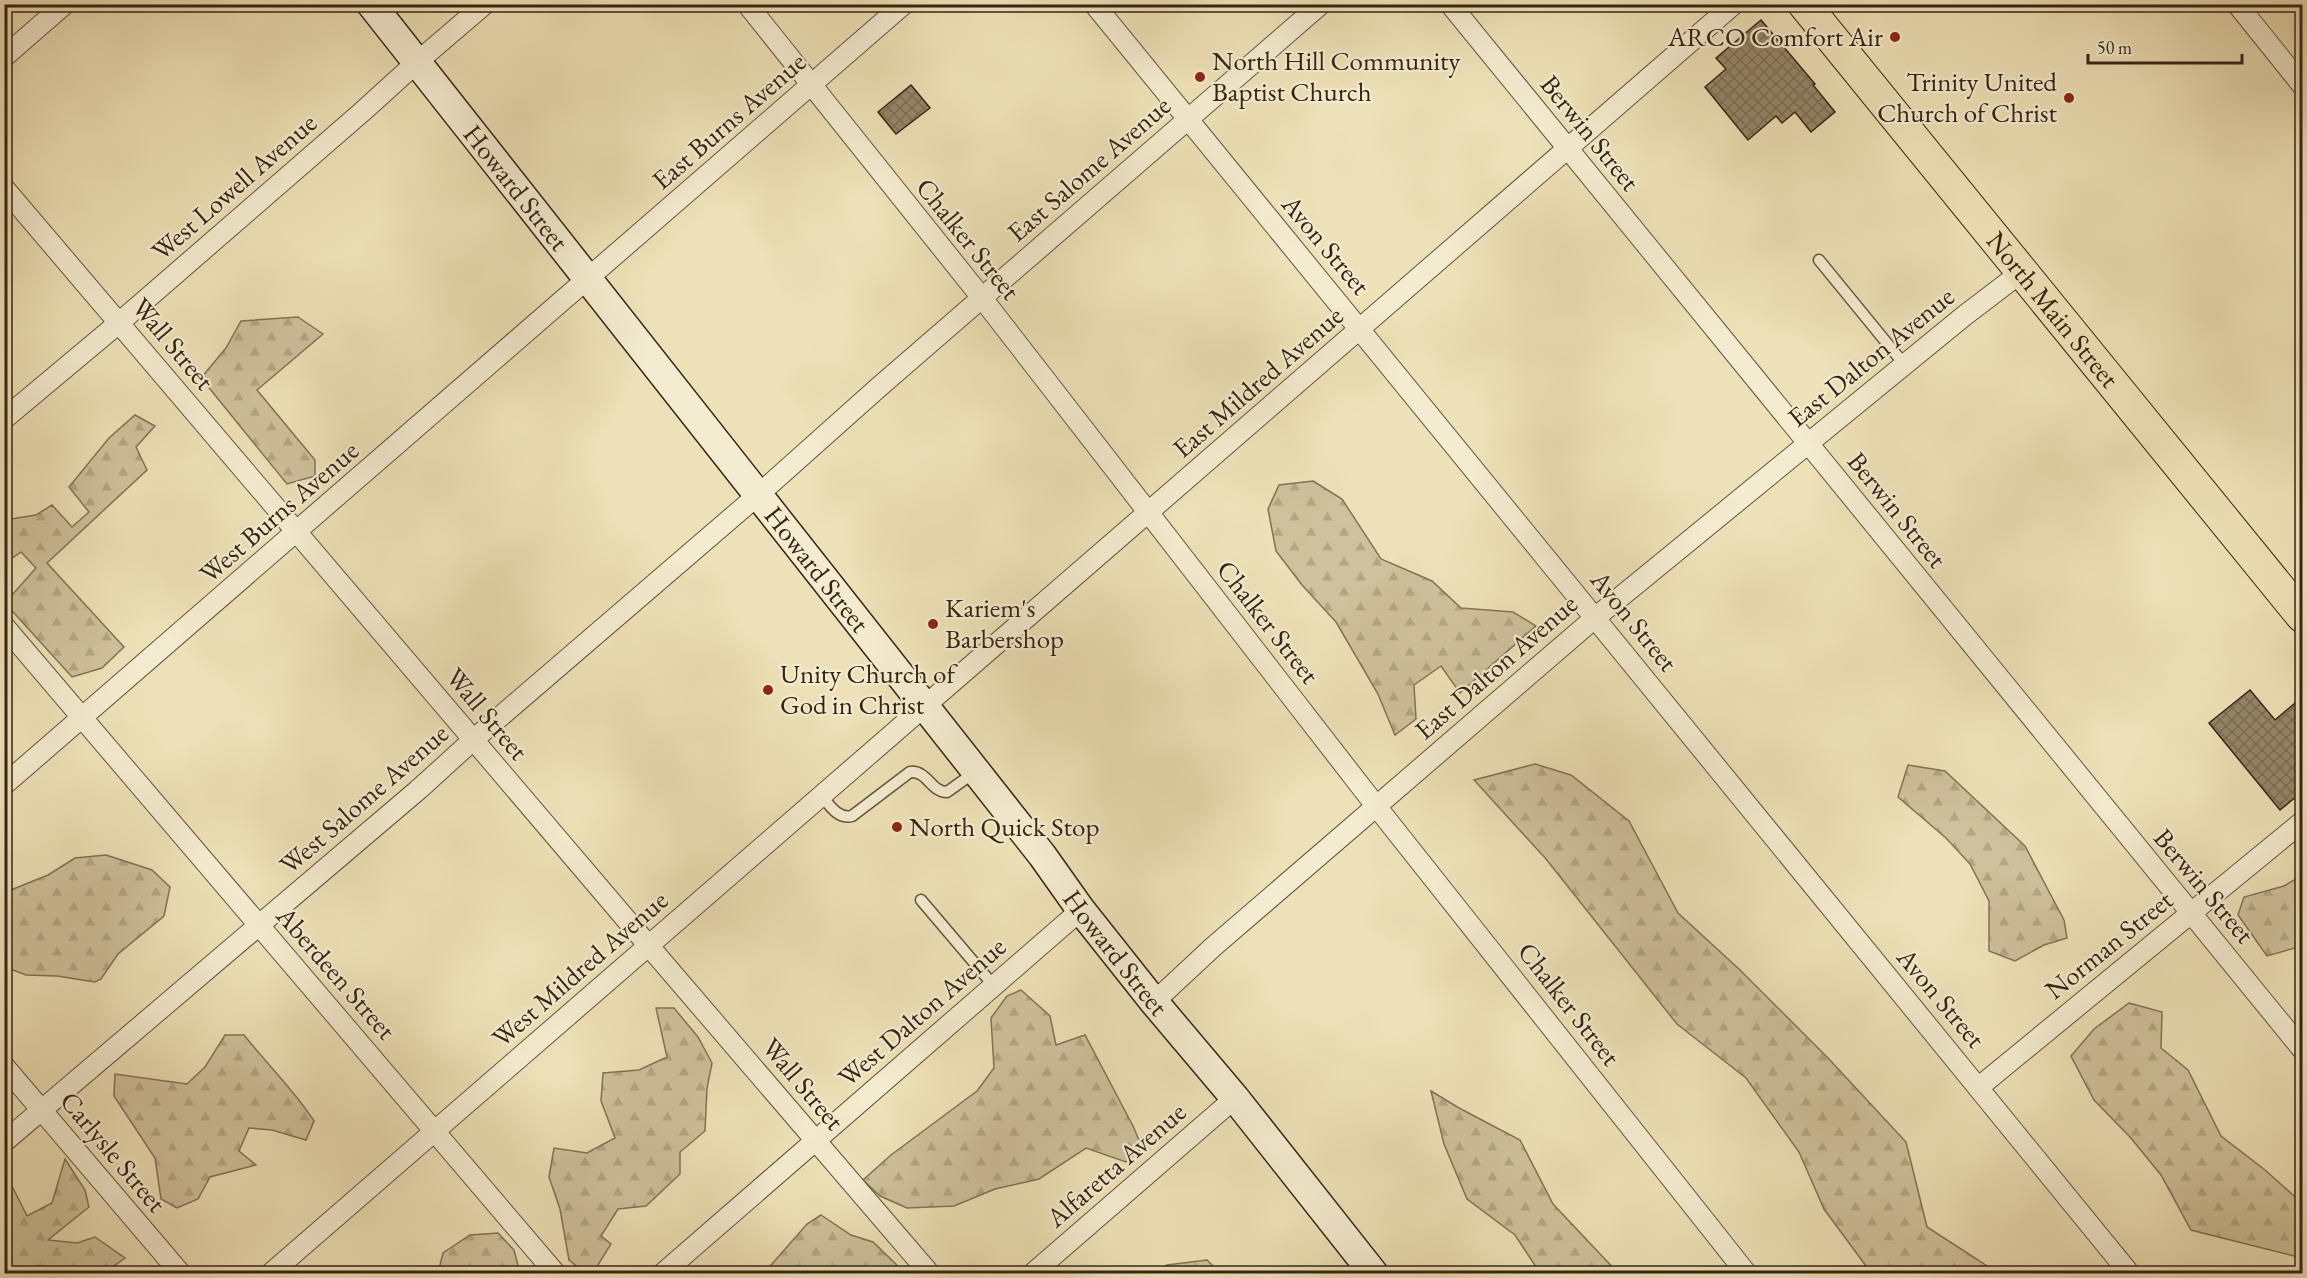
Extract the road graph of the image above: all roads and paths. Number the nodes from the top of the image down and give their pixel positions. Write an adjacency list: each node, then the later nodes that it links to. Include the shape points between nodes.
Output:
1 (65, 4): 12 (street)
2 (371, 4): 13 (main road, Howard Street)
3 (485, 4): 13 (street, West Lowell Avenue)
4 (747, 4): 15 (street, Chalker Street)
5 (904, 4): 15 (street, East Burns Avenue)
6 (1094, 4): 16 (street, Avon Street)
7 (1321, 4): 16 (street, East Salome Avenue)
8 (1450, 4): 17 (street, Berwin Street)
9 (1804, 4): 20 (main road, North Main Street)
10 (2237, 4): 14 (street)
11 (1723, 8): 17 (street, East Mildred Avenue)
12 (4, 57)
13 (416, 63): 21 (main road, Howard Street); 23 (street, West Lowell Avenue)
14 (2302, 85)
15 (811, 86): 21 (street, East Burns Avenue); 22 (street, Chalker Street)
16 (1188, 120): 22 (street, East Salome Avenue); 24 (street, Avon Street)
17 (1568, 150): 24 (street, East Mildred Avenue); 27 (street, Berwin Street)
18 (4, 188): 23 (street, Wall Street)
19 (1819, 260): 25 (lane)
20 (2023, 271): 25 (street, East Dalton Avenue); 31 (main road, North Main Street)
21 (589, 278): 28 (main road, Howard Street); 30 (street, West Burns Avenue)
22 (982, 298): 28 (street, East Salome Avenue); 29 (street, Chalker Street)
23 (120, 322): 26 (street, West Lowell Avenue); 30 (street, Wall Street)
24 (1361, 328): 29 (street, East Mildred Avenue); 32 (street, Avon Street)
25 (1904, 364): 27 (street, East Dalton Avenue)
26 (4, 420)
27 (1807, 443): 32 (street, East Dalton Avenue); 44 (street, Berwin Street)
28 (758, 495): 34 (main road, Howard Street); 36 (street, West Salome Avenue)
29 (1150, 512): 34 (street, East Mildred Avenue); 40 (street, Chalker Street)
30 (297, 532): 35 (street, West Burns Avenue); 36 (street, Wall Street)
31 (2302, 616)
32 (1596, 617): 40 (street, East Dalton Avenue); 51 (street, Avon Street)
33 (4, 626): 35 (street, Aberdeen Street)
34 (926, 707): 37 (main road, Howard Street); 39 (street, West Mildred Avenue)
35 (82, 718): 38 (street, West Burns Avenue); 45 (street, Aberdeen Street)
36 (473, 740): 45 (street, West Salome Avenue); 46 (street, Wall Street)
37 (976, 771): 39 (lane, via 947,792 937,790 921,774 910,772 844,818); 43 (main road, Howard Street)
38 (4, 785)
39 (822, 796): 46 (street, West Mildred Avenue)
40 (1376, 806): 48 (street, East Dalton Avenue); 64 (street, Chalker Street)
41 (2302, 822): 44 (street, Norman Street)
42 (921, 900): 47 (lane)
43 (1081, 910): 47 (street, West Dalton Avenue); 48 (main road, Howard Street)
44 (2192, 912): 49 (street, Berwin Street); 51 (street, Norman Street)
45 (258, 926): 53 (street, West Salome Avenue); 54 (street, Aberdeen Street)
46 (648, 945): 54 (street, West Mildred Avenue); 55 (street, Wall Street)
47 (994, 986): 55 (street, West Dalton Avenue)
48 (1154, 1002): 52 (main road, Howard Street)
49 (2302, 1049)
50 (4, 1066): 53 (street, Carlysle Street)
51 (1979, 1087): 65 (street, Avon Street)
52 (1235, 1098): 62 (street, Alfaretta Avenue); 63 (main road, Howard Street)
53 (41, 1109): 56 (street, West Salome Avenue); 57 (street, Carlysle Street)
54 (434, 1131): 58 (street, West Mildred Avenue); 59 (street, Aberdeen Street)
55 (815, 1141): 60 (street, West Dalton Avenue); 61 (street, Wall Street)
56 (4, 1142)
57 (181, 1274)
58 (270, 1274)
59 (556, 1274)
60 (662, 1274)
61 (930, 1274)
62 (1032, 1274)
63 (1374, 1274)
64 (1746, 1274)
65 (2130, 1274)

